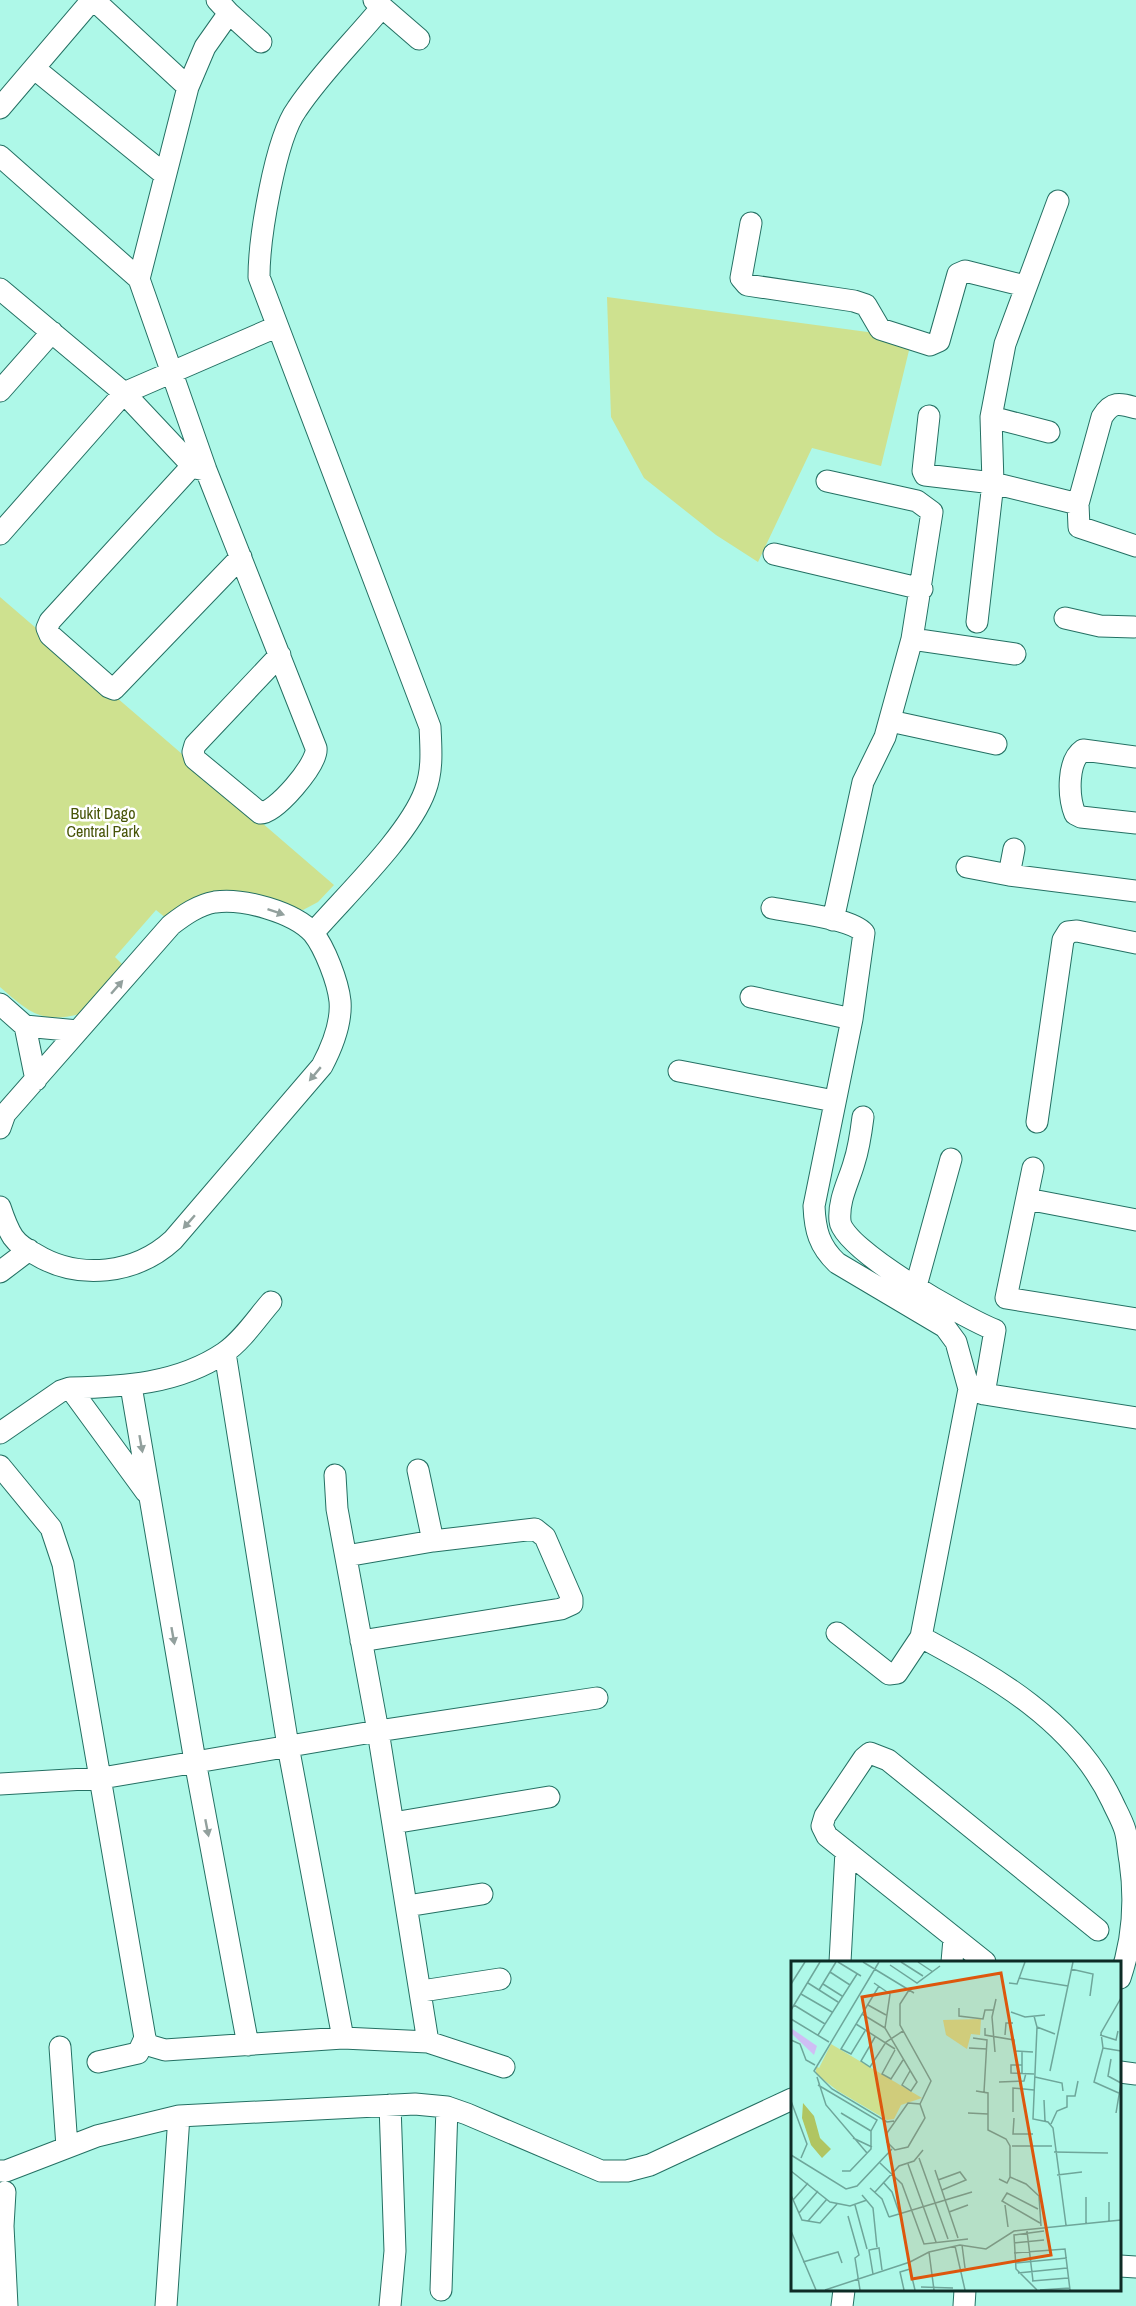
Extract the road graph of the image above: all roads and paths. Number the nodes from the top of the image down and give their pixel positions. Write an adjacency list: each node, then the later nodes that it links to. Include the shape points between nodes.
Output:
1 (93, 0): 6 (street); 7 (street)
2 (378, 4): 4 (street); 16 (street, via 296,110 283,141 259,263 259,277)
3 (223, 6): 5 (street); 7 (street)
4 (419, 39)
5 (261, 42)
6 (35, 69): 8 (street); 10 (street)
7 (188, 87): 10 (street)
8 (0, 108)
9 (0, 156): 13 (street)
10 (164, 174): 13 (street)
11 (1058, 201): 14 (street)
12 (751, 223): 14 (street, via 741,278 747,285 860,303 871,311 880,329 930,345 939,341 958,274 965,271)
13 (139, 279): 18 (street)
14 (1025, 286): 23 (street, via 1005,344)
15 (0, 289): 17 (street)
16 (276, 327): 18 (street); 50 (street, via 430,727 432,761 426,790 413,816)
17 (52, 332): 19 (street); 20 (street)
18 (171, 372): 20 (street); 25 (street)
19 (0, 391)
20 (124, 393): 25 (street); 29 (street)
21 (1136, 408): 28 (street, via 1113,404 1107,408)
22 (929, 416): 27 (street, via 925,475)
23 (991, 417): 24 (street); 27 (street)
24 (1049, 432)
25 (198, 468): 32 (street); 32 (street, via 50,621 50,635 114,689)
26 (827, 481): 33 (street, via 926,505 932,512 932,521)
27 (993, 483): 28 (street); 35 (street)
28 (1078, 504): 30 (street, via 1079,527)
29 (0, 534)
30 (1136, 546)
31 (774, 554): 33 (street)
32 (241, 556): 39 (street)
33 (922, 589): 37 (street)
34 (1065, 618): 36 (street, via 1100,626)
35 (977, 622)
36 (1135, 624)
37 (912, 639): 38 (street); 40 (street)
38 (1015, 654)
39 (280, 655): 39 (street, via 316,753 313,763 272,811 260,813 195,759 193,752 195,745)
40 (890, 721): 41 (street); 49 (street, via 863,782)
41 (996, 744)
42 (1136, 757): 43 (street, via 1083,750 1072,764 1075,814)
43 (1136, 823)
44 (1014, 849): 46 (street)
45 (967, 867): 46 (street)
46 (1009, 875): 47 (street)
47 (1136, 891)
48 (772, 908): 49 (street)
49 (833, 920): 54 (street, via 860,928 864,933)
50 (313, 933): 56 (street, one-way to 50, via 171,925 192,910 215,902 241,902 285,914); 68 (street, one-way to 68, via 334,974 340,1002 331,1049 322,1066 173,1240 158,1254 113,1270 67,1267 47,1262)
51 (1136, 943): 61 (street, via 1077,931 1068,932 1063,940)
52 (751, 997): 54 (street)
53 (0, 1004): 55 (street)
54 (852, 1019): 59 (street)
55 (25, 1026): 56 (street); 58 (street)
56 (78, 1031): 58 (street)
57 (679, 1071): 59 (street)
58 (36, 1080): 62 (street, via 5,1114)
59 (834, 1101): 78 (street, via 814,1206 815,1229 825,1251 837,1263 945,1327 956,1342)
60 (863, 1117): 70 (street, via 855,1161 840,1208 843,1233 860,1250)
61 (1037, 1122)
62 (0, 1128)
63 (951, 1159): 70 (street)
64 (1034, 1168): 65 (street)
65 (1027, 1199): 67 (street); 71 (street)
66 (0, 1206): 68 (street, via 13,1238)
67 (1136, 1221)
68 (28, 1250): 69 (street)
69 (0, 1272)
70 (916, 1286): 74 (street)
71 (1006, 1298): 73 (street); 74 (street)
72 (271, 1302): 75 (street)
73 (1136, 1319)
74 (995, 1330): 78 (street)
75 (225, 1353): 76 (street, via 184,1372); 92 (street)
76 (130, 1386): 77 (street); 84 (street, one-way to 84)
77 (70, 1388): 80 (street); 84 (street)
78 (976, 1391): 79 (street); 88 (street)
79 (1136, 1418)
80 (0, 1433)
81 (0, 1466): 94 (street, via 51,1528 58,1543)
82 (418, 1470): 85 (street)
83 (335, 1475): 86 (street)
84 (150, 1497): 93 (street, one-way to 93)
85 (433, 1541): 86 (street); 89 (street, via 535,1529 545,1537 572,1604 561,1609)
86 (346, 1556): 89 (street)
87 (837, 1633): 88 (street, via 889,1674 897,1673)
88 (921, 1637): 106 (street, via 1041,1712 1100,1776 1125,1828 1132,1872 1131,1942)
89 (361, 1641): 91 (street)
90 (597, 1698): 91 (street)
91 (378, 1731): 92 (street); 97 (street)
92 (288, 1746): 93 (street); 110 (street)
93 (195, 1761): 94 (street); 112 (street, one-way to 112)
94 (102, 1778): 95 (street); 109 (street)
95 (0, 1784)
96 (549, 1797): 97 (street)
97 (393, 1823): 100 (street)
98 (846, 1851): 101 (street, via 827,1836 822,1826 825,1816 864,1758 878,1754); 102 (street); 103 (street)
99 (482, 1894): 100 (street)
100 (407, 1906): 108 (street)
101 (1098, 1930)
102 (954, 1939): 104 (street); 105 (street)
103 (840, 1961)
104 (952, 1961)
105 (984, 1961)
106 (1121, 1972)
107 (500, 1979): 108 (street)
108 (422, 1991): 111 (street)
109 (145, 2038): 112 (street, via 155,2048 165,2050); 114 (street, via 138,2053)
110 (343, 2038): 111 (street); 112 (street)
111 (428, 2042): 115 (street)
112 (248, 2045)
113 (60, 2047): 120 (street)
114 (98, 2062)
115 (504, 2067)
116 (791, 2099): 118 (street, via 650,2165 613,2172 583,2165)
117 (390, 2105): 118 (street); 119 (street); 130 (street, via 395,2251)
118 (447, 2107): 126 (street)
119 (179, 2116): 120 (street); 129 (street)
120 (67, 2146): 121 (street)
121 (0, 2171)
122 (5, 2192): 123 (street)
123 (2, 2226): 128 (street)
124 (1121, 2266): 125 (street)
125 (1136, 2267)
126 (441, 2290)
127 (844, 2291): 131 (street)
128 (7, 2306)
129 (166, 2306)
130 (390, 2306)
131 (842, 2306)

